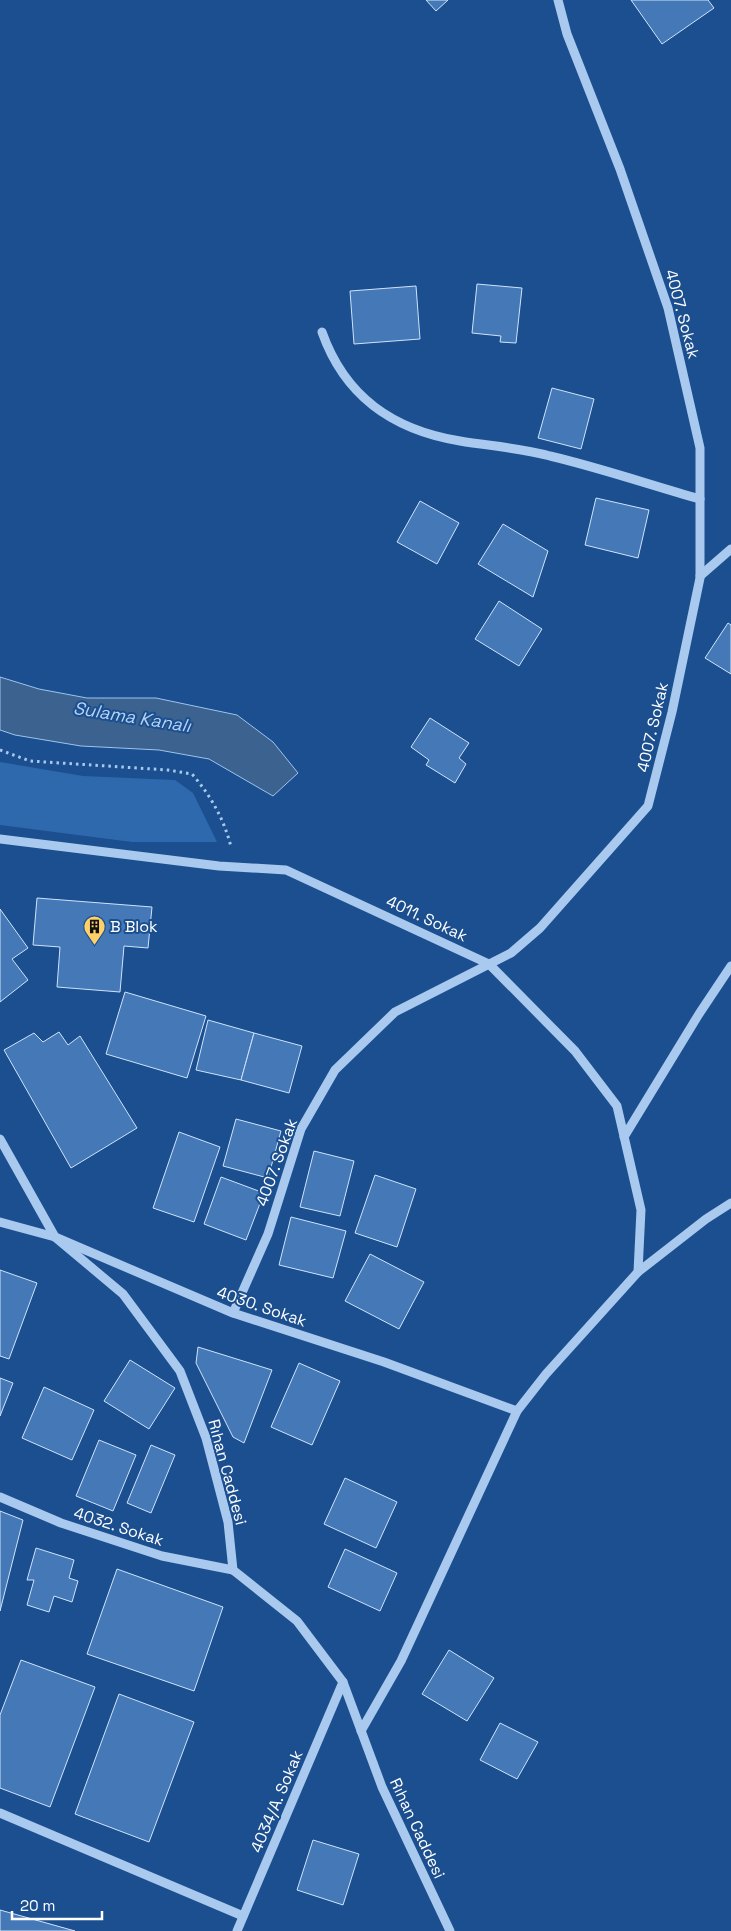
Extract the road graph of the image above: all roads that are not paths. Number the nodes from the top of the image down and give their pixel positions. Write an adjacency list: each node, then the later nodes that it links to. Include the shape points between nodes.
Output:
1 (558, 0): 3 (street, 4007. Sokak, via 567,34 620,169 668,308 700,448)
2 (322, 332): 3 (street, via 346,379 381,413 402,425 458,441 548,455)
3 (700, 499): 5 (street, 4007. Sokak)
4 (731, 549): 5 (street)
5 (700, 576): 7 (street, 4007. Sokak, via 672,712 648,806 540,928 511,953)
6 (0, 839): 7 (street, 4011. Sokak, via 286,870)
7 (489, 964): 9 (street, 4011. Sokak, via 575,1051 617,1106); 15 (street, 4007. Sokak, via 395,1012 336,1070 301,1129 268,1234)
8 (731, 966): 9 (street)
9 (624, 1137): 14 (street, 4011. Sokak, via 640,1210)
10 (0, 1140): 13 (street, Rıhan Caddesi)
11 (731, 1203): 14 (street)
12 (0, 1222): 13 (street, 4030. Sokak)
13 (55, 1237): 15 (street, 4030. Sokak); 18 (street, Rıhan Caddesi, via 122,1294 180,1372 206,1438 228,1522)
14 (638, 1272): 16 (street)
15 (233, 1313): 16 (street, 4030. Sokak, via 384,1362)
16 (517, 1411): 20 (street, via 401,1661)
17 (0, 1497): 18 (street, 4032. Sokak, via 61,1523 162,1556)
18 (233, 1570): 19 (street, Rıhan Caddesi, via 297,1621)
19 (343, 1682): 20 (street, Rıhan Caddesi); 22 (street, 4034/A. Sokak)
20 (361, 1731): 24 (street, Rıhan Caddesi, via 382,1787)
21 (0, 1813): 22 (street)
22 (243, 1916): 23 (street, 4034/A. Sokak)
23 (237, 1931)
24 (450, 1931)

